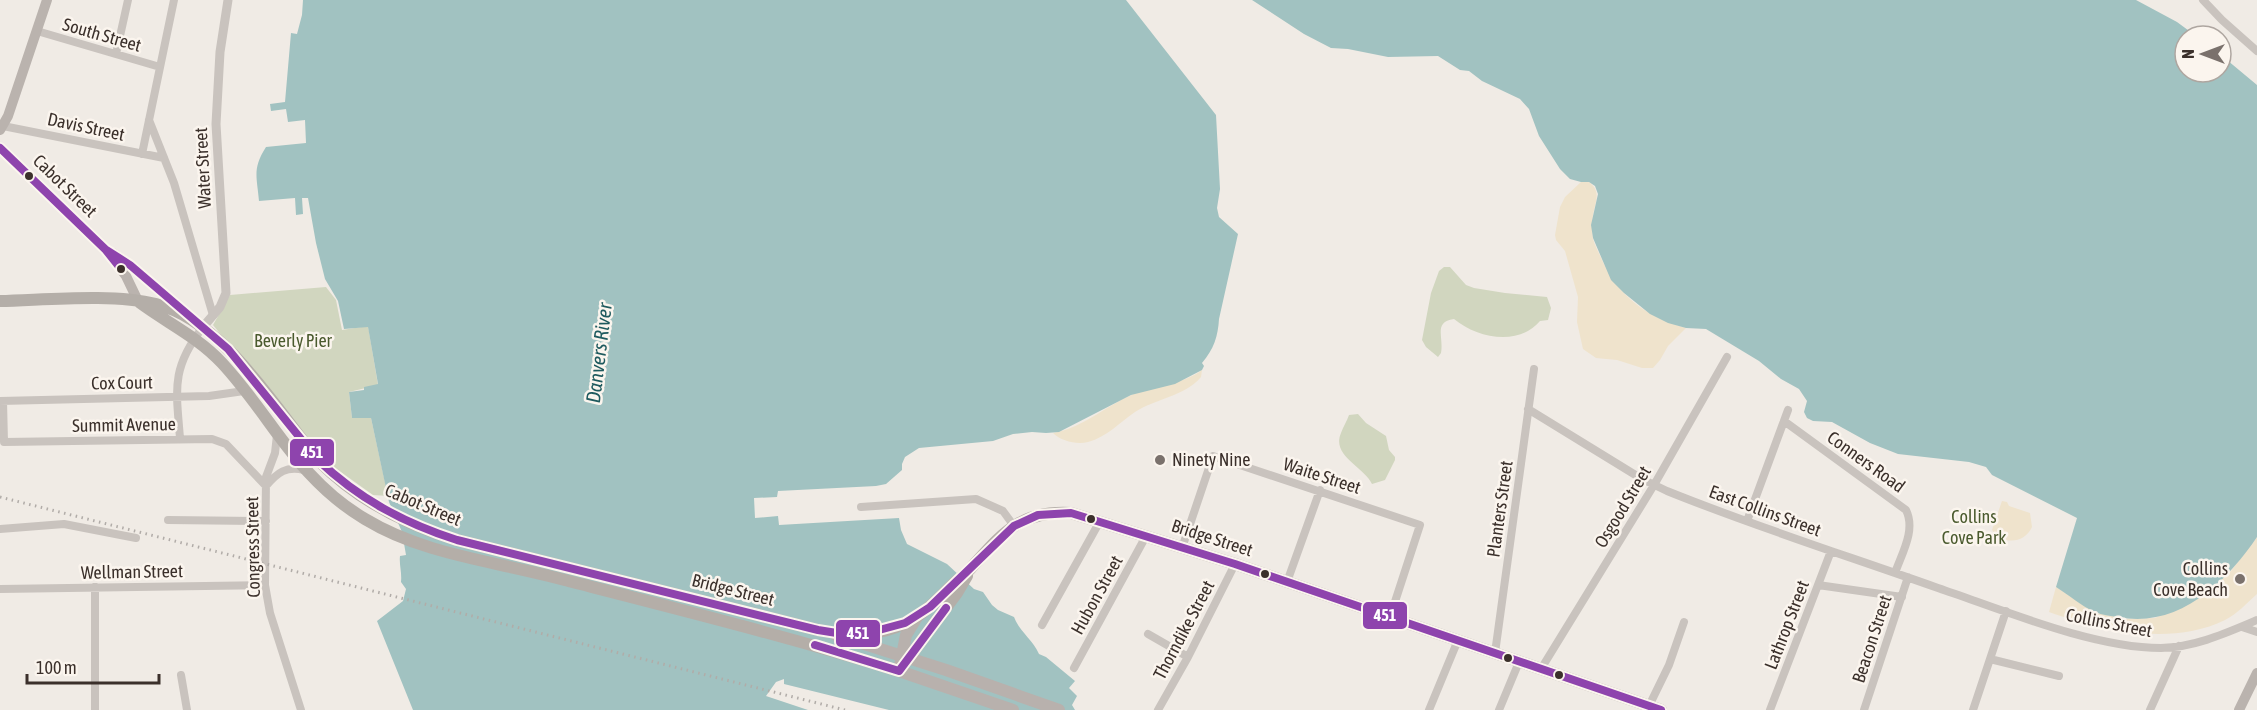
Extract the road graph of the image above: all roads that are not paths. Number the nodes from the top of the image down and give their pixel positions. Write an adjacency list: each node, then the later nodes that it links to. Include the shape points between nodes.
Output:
1 (47, 0): 6 (main road)
2 (128, 0): 8 (street)
3 (174, 0): 9 (street)
4 (228, 0): 18 (street, Water Street, via 216,116 226,293)
5 (2203, 0): 7 (street)
6 (37, 31): 8 (street, South Street); 11 (main road)
7 (2257, 51)
8 (116, 54): 9 (street, South Street)
9 (160, 67): 10 (street)
10 (149, 120): 13 (street); 14 (street)
11 (2, 128): 13 (street, Davis Street)
12 (0, 148): 15 (main road, Cabot Street)
13 (142, 154): 14 (street, Davis Street)
14 (164, 158): 18 (street)
15 (105, 249): 17 (main road, Cabot Street, via 126,276); 19 (main road, Cabot Street, via 130,265)
16 (0, 301): 17 (highway)
17 (138, 301): 19 (highway, via 164,306); 20 (highway, Cabot Street)
18 (213, 315): 20 (street, Water Street)
19 (191, 319): 20 (highway, Cabot Street)
20 (199, 332): 23 (highway, Cabot Street); 24 (street, via 179,366); 46 (highway, Cabot Street, via 238,360 318,460 349,489 419,527)
21 (1727, 357): 32 (street, Osgood Street)
22 (1534, 369): 26 (street, Planters Street)
23 (244, 391): 24 (street, Cox Court); 29 (highway, Cabot Street)
24 (177, 397): 25 (street, Cox Court); 30 (street)
25 (1, 401): 30 (street, Summit Avenue, via 4,442)
26 (1528, 409): 32 (street, East Collins Street); 70 (street, Planters Street)
27 (1788, 410): 28 (street)
28 (1784, 422): 39 (street); 49 (street, Conners Road, via 1906,510 1910,526)
29 (277, 435): 31 (highway, Cabot Street); 33 (street, Congress Street)
30 (180, 438): 33 (street, Summit Avenue, via 222,442)
31 (304, 470): 33 (street, Congress Street, via 287,468); 50 (highway, Cabot Street, via 365,519 416,544)
32 (1654, 485): 39 (street, East Collins Street); 76 (street, Osgood Street)
33 (266, 486): 37 (street, Congress Street)
34 (1320, 490): 44 (street, Waite Street, via 1214,456); 52 (street); 60 (street, Waite Street, via 1420,525)
35 (861, 507): 40 (street, via 976,499 1003,511)
36 (168, 520): 37 (street)
37 (266, 521): 53 (street, Congress Street)
38 (1100, 521): 40 (highway, Bridge Street, via 1058,512 1032,517); 42 (highway, Bridge Street); 63 (street)
39 (1747, 521): 45 (street, East Collins Street)
40 (1014, 526): 48 (highway, Bridge Street)
41 (0, 529): 43 (street, via 64,524)
42 (1146, 536): 44 (highway, Bridge Street); 75 (street, Hubon Street)
43 (136, 538)
44 (1182, 548): 47 (highway, Bridge Street)
45 (1831, 551): 49 (street, East Collins Street); 54 (street, Lathrop Street)
46 (541, 561): 65 (highway, Bridge Street)
47 (1234, 564): 52 (highway, Bridge Street); 72 (street, Thorndike Street)
48 (970, 569): 59 (highway, Bridge Street); 71 (highway, Bridge Street, via 957,593)
49 (1895, 573): 51 (street, East Collins Street)
50 (543, 575): 77 (highway, Bridge Street, via 800,641)
51 (1908, 577): 57 (street, Beacon Street); 58 (street, East Collins Street)
52 (1287, 582): 60 (highway, Bridge Street)
53 (265, 585): 55 (street, Wellman Street); 85 (street, Congress Street, via 270,613)
54 (1818, 585): 57 (street); 91 (street, Lathrop Street)
55 (95, 587): 56 (street, Wellman Street); 83 (street)
56 (0, 589)
57 (1902, 597): 92 (street, Beacon Street)
58 (2006, 612): 69 (street, Collins Street, via 2112,642 2145,647); 73 (street)
59 (917, 617): 65 (highway, Bridge Street, via 874,633); 71 (main road, Bridge Street, via 906,635)
60 (1390, 617): 68 (highway, Bridge Street)
61 (2257, 620): 64 (street, Collins Street)
62 (1684, 622): 82 (street)
63 (1042, 625)
64 (2242, 627): 66 (street); 69 (street, Collins Street)
65 (828, 632): 71 (main road)
66 (2257, 632)
67 (1148, 634): 72 (street)
68 (1458, 640): 70 (highway, Bridge Street); 89 (street)
69 (2179, 646): 94 (street)
70 (1496, 653): 74 (highway, Bridge Street)
71 (904, 657): 77 (highway, Bridge Street); 87 (main road)
72 (1188, 657): 88 (street, Thorndike Street)
73 (1990, 658): 80 (street); 93 (street)
74 (1519, 662): 76 (highway, Bridge Street); 90 (street)
75 (1074, 668)
76 (1541, 669): 82 (highway, Bridge Street, via 1631,704)
77 (898, 671): 86 (main road)
78 (2257, 673): 81 (main road)
79 (182, 675): 84 (street)
80 (2059, 676)
81 (2254, 688): 95 (main road)
82 (1655, 708)
83 (95, 710)
84 (187, 710)
85 (302, 710)
86 (1013, 710)
87 (1059, 710)
88 (1158, 710)
89 (1429, 710)
90 (1499, 710)
91 (1770, 710)
92 (1864, 710)
93 (1973, 710)
94 (2150, 710)
95 (2240, 710)

